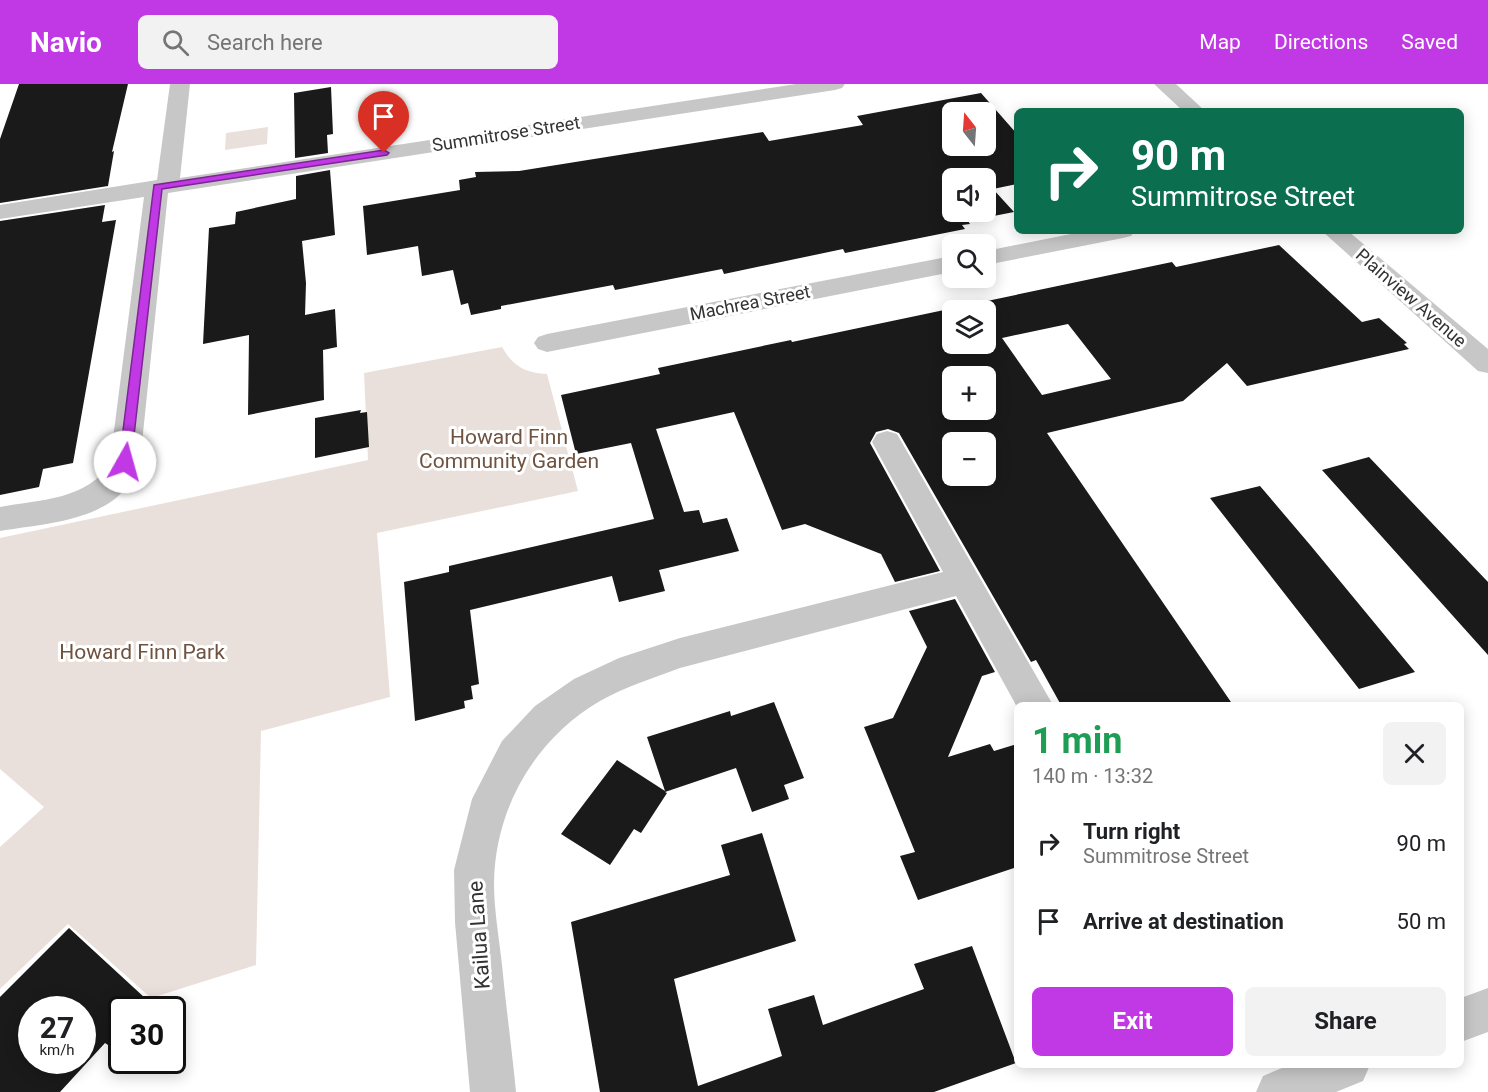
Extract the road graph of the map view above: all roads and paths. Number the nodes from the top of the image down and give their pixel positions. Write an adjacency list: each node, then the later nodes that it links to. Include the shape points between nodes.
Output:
1 (180, 84): 5 (street)
2 (835, 84): 5 (street, Summitrose Street)
3 (1164, 84): 4 (street)
4 (1192, 108)
5 (163, 187): 6 (street, Summitrose Street); 14 (street, via 125,462 120,475 110,488 81,502)
6 (0, 212)
7 (1108, 234): 9 (street)
8 (1337, 234): 12 (street, Plainview Avenue)
9 (996, 256)
10 (942, 266): 11 (street, Machrea Street)
11 (547, 343)
12 (1488, 364)
13 (887, 442): 15 (street)
14 (0, 519)
15 (964, 580): 16 (street); 18 (street, Kailua Lane, via 632,667 576,696 535,729 497,785 476,858 474,902)
16 (1033, 702)
17 (1339, 1068): 19 (street)
18 (493, 1092)
19 (1279, 1092)

